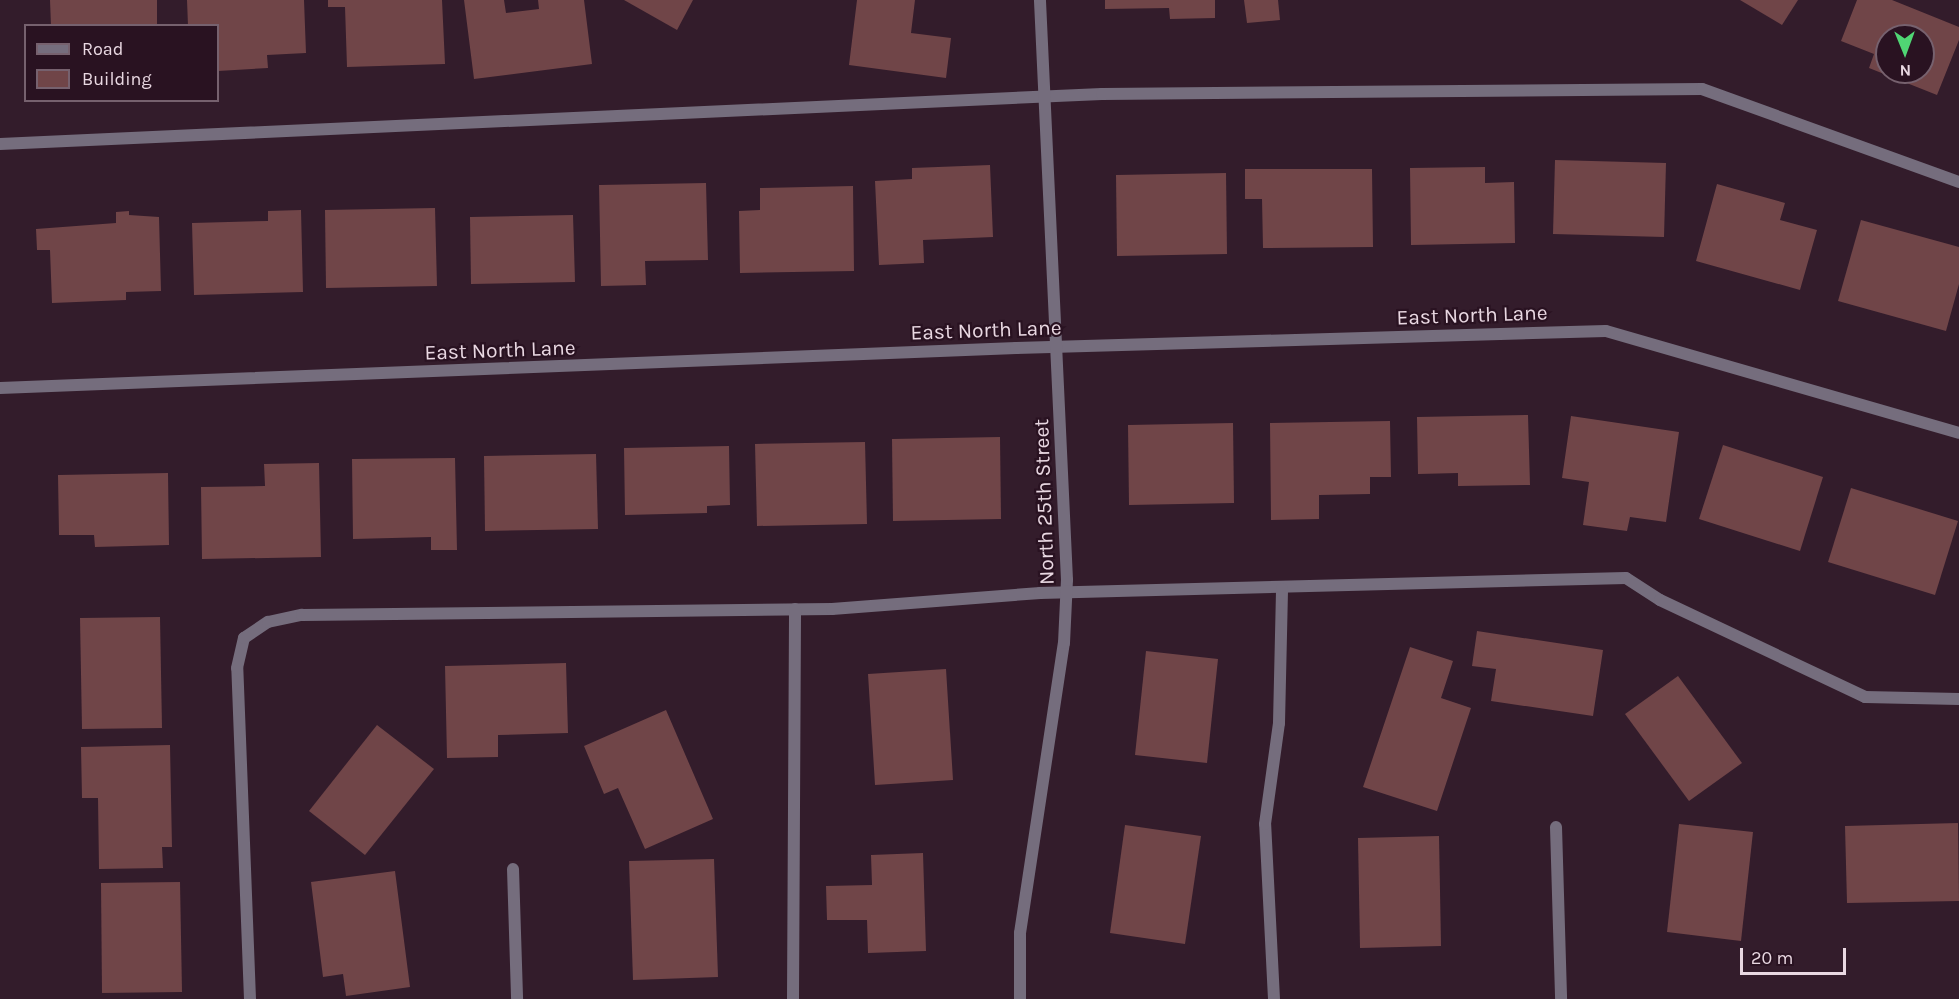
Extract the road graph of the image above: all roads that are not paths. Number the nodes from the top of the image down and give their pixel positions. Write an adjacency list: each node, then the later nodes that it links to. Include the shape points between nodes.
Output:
1 (1040, 0): 2 (street, North 25th Street)
2 (1044, 97): 3 (street); 4 (street, via 1702,89); 5 (street, North 25th Street)
3 (0, 144)
4 (1959, 183)
5 (1058, 346): 6 (street, East North Lane); 7 (street, East North Lane, via 1606,331); 9 (street, North 25th Street)
6 (0, 388)
7 (1959, 433)
8 (1282, 589): 9 (street); 11 (street, via 1626,578 1660,600 1865,697); 18 (street, via 1279,723 1265,824)
9 (1066, 594): 10 (street); 17 (street, North 25th Street, via 1064,643 1020,933)
10 (795, 609): 14 (street, via 302,615 268,622 244,638 237,668); 16 (street)
11 (1959, 699)
12 (1556, 827): 19 (street)
13 (513, 869): 15 (street)
14 (250, 999)
15 (517, 999)
16 (793, 999)
17 (1020, 999)
18 (1274, 999)
19 (1561, 999)

